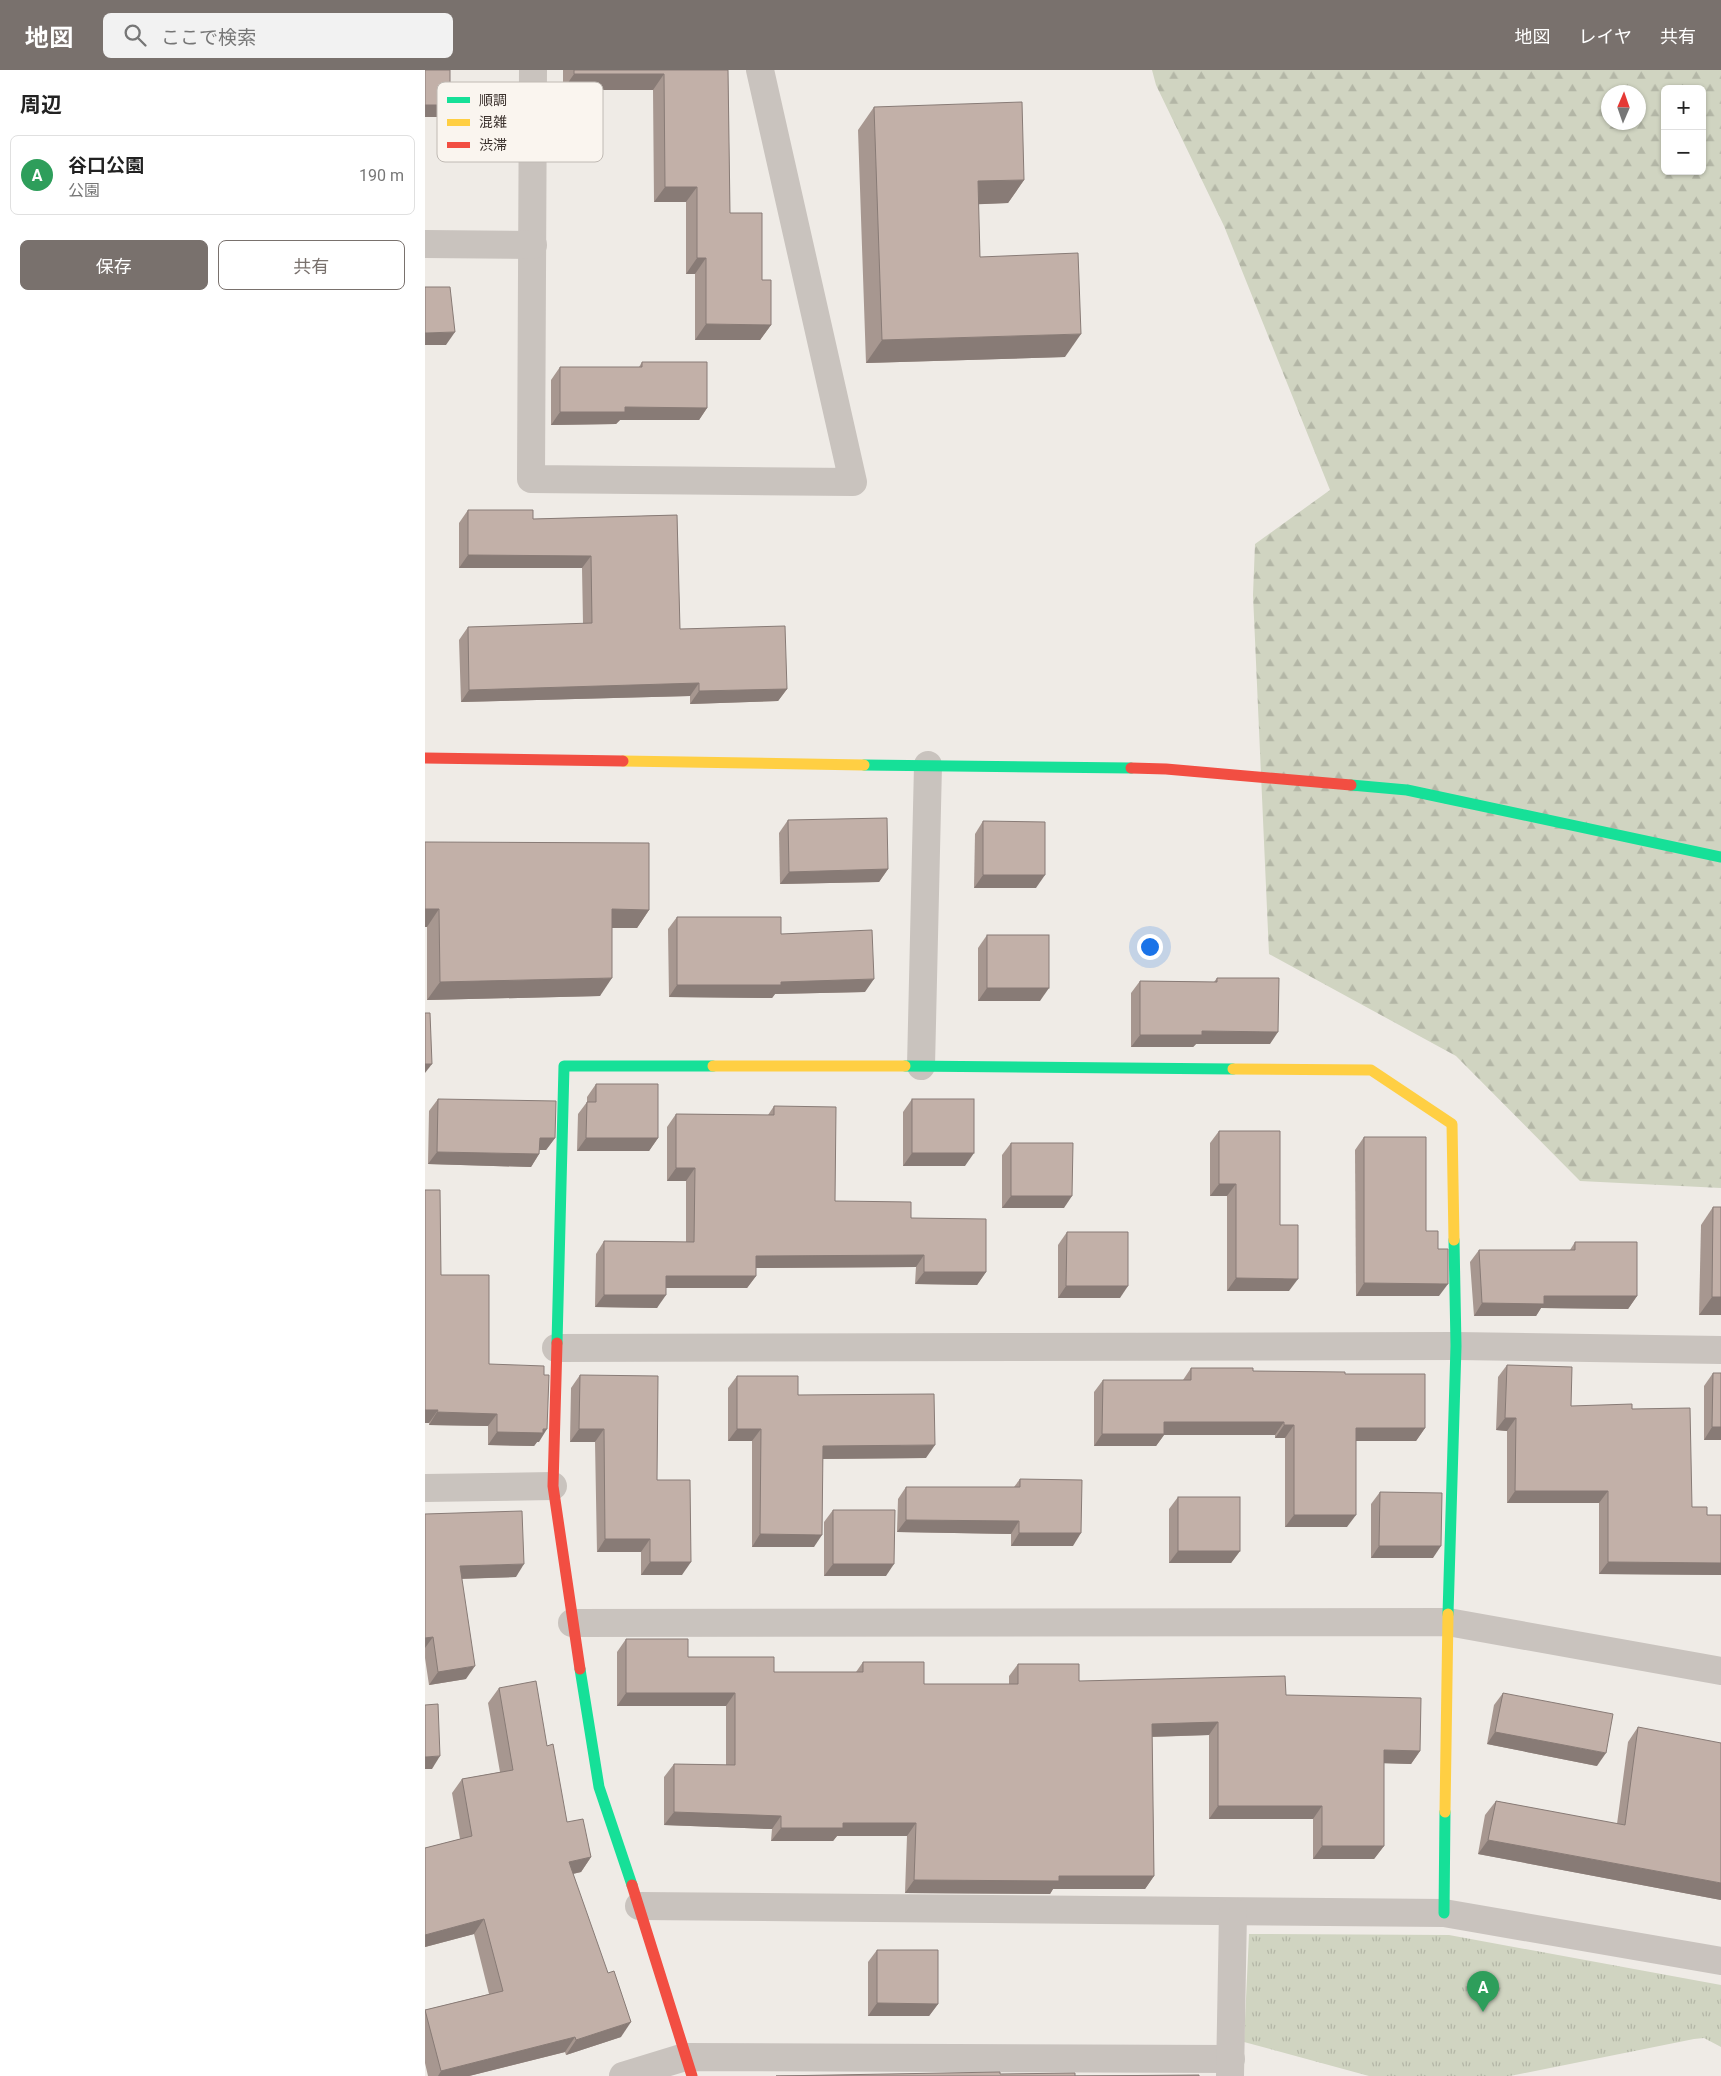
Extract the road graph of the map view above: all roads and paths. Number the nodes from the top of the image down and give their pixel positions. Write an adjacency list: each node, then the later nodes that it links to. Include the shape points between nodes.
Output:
1 (760, 70): 4 (street, via 853,482 531,479)
2 (533, 162): 4 (street)
3 (425, 244): 4 (street)
4 (533, 245)
5 (425, 758): 6 (street)
6 (928, 765): 7 (street, via 1166,769 1407,790); 8 (street)
7 (1721, 857)
8 (921, 1066): 9 (street, via 1371,1070 1452,1124); 10 (street, via 564,1066)
9 (1455, 1346): 10 (street); 11 (street); 14 (street)
10 (556, 1348): 12 (street)
11 (1721, 1350)
12 (553, 1486): 13 (street); 15 (street)
13 (425, 1488)
14 (1447, 1622): 15 (street); 16 (street); 19 (street)
15 (572, 1623): 17 (street, via 599,1787)
16 (1721, 1671)
17 (639, 1906): 18 (street); 21 (street)
18 (1233, 1912): 19 (street); 22 (street)
19 (1444, 1913): 20 (street)
20 (1721, 1961)
21 (688, 2066): 22 (street); 23 (street)
22 (1231, 2067)
23 (623, 2076)

